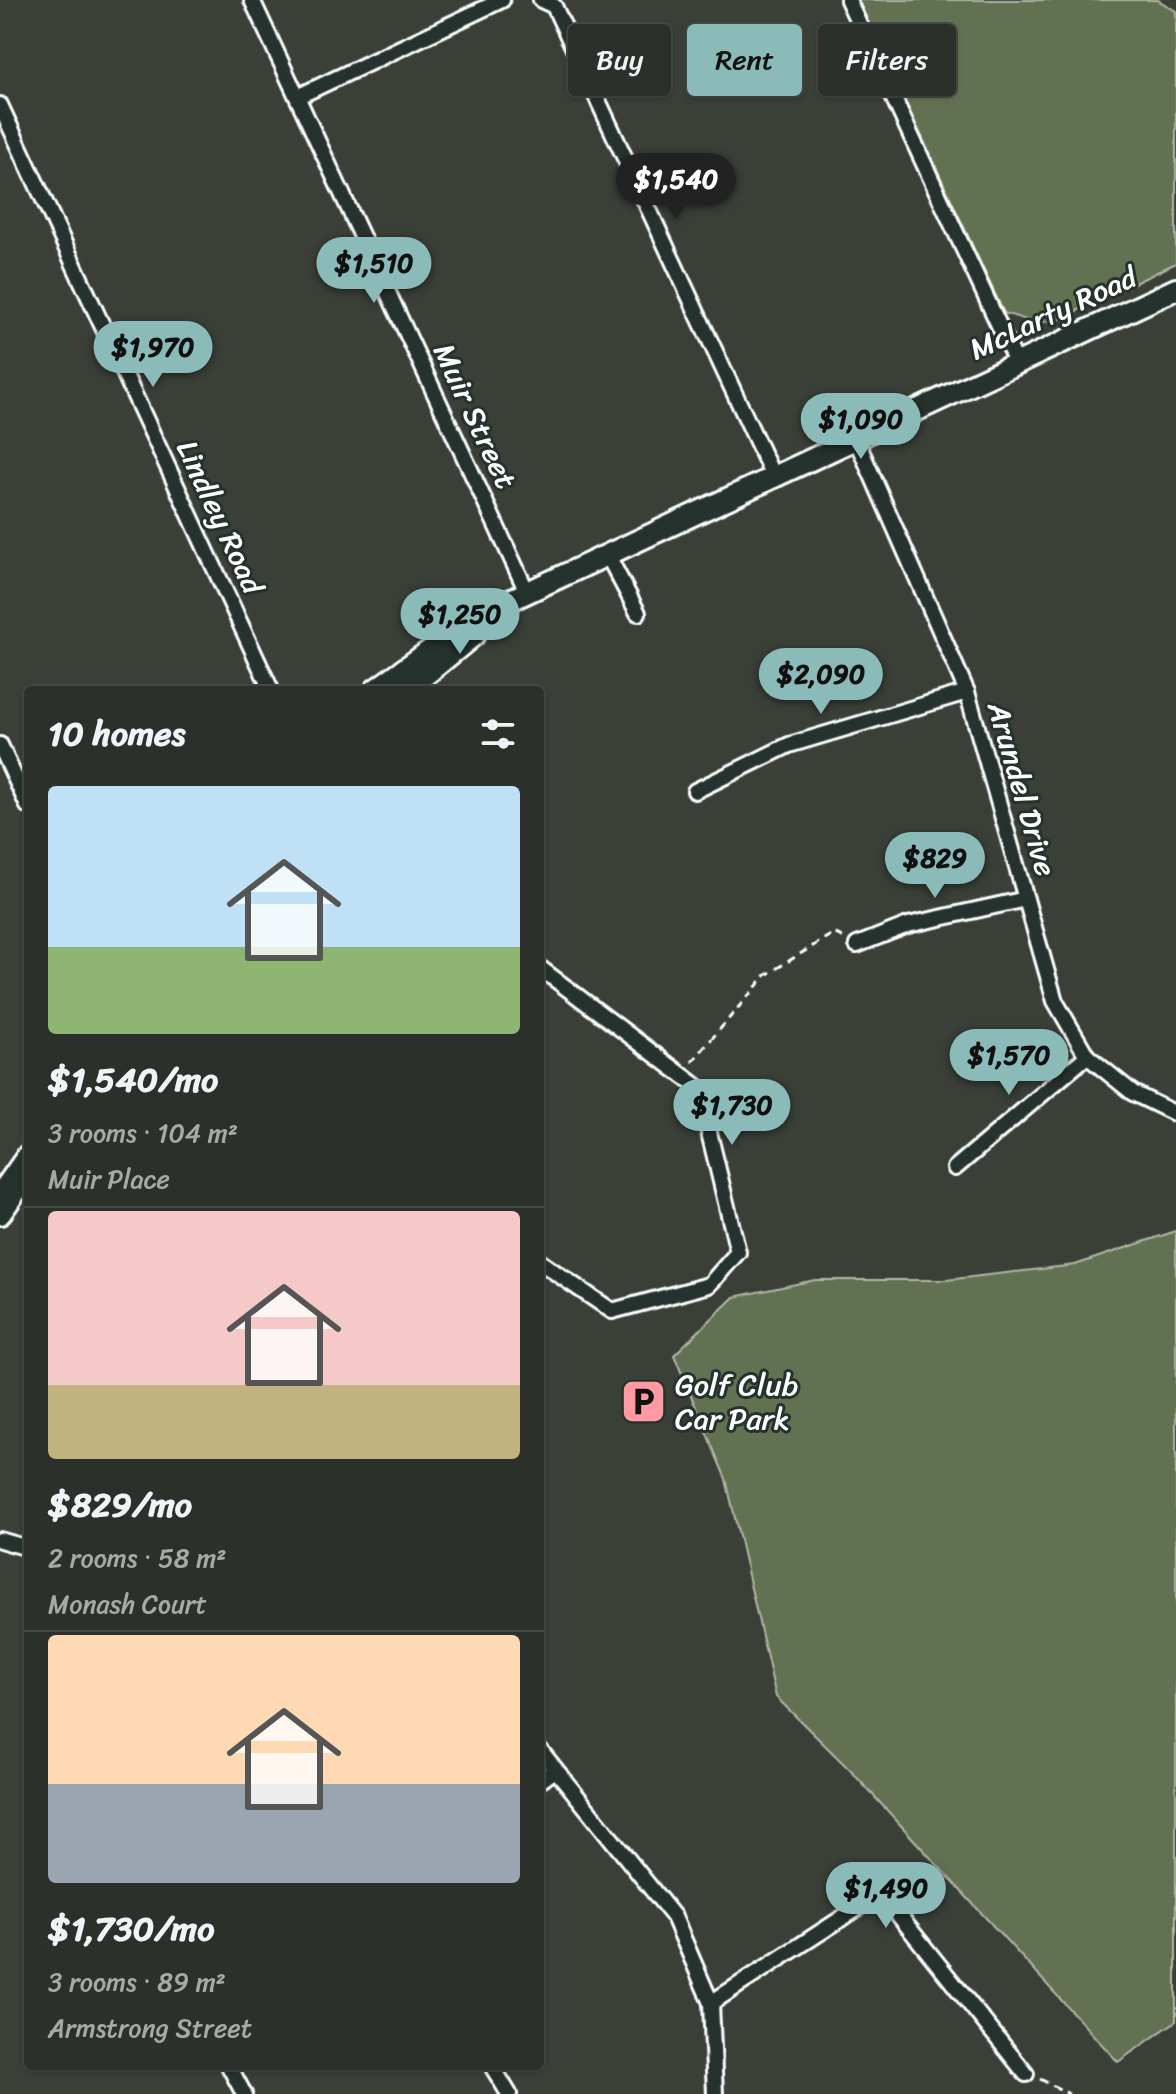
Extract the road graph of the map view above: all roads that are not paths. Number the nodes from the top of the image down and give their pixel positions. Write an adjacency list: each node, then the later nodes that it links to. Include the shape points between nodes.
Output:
1 (252, 0): 5 (street, Muir Street)
2 (502, 0): 5 (street)
3 (541, 0): 10 (street, via 554,6)
4 (848, 0): 8 (street)
5 (299, 96): 12 (street, Muir Street)
6 (0, 105): 14 (street, Lindley Road)
7 (1176, 289): 8 (street, McLarty Road)
8 (1016, 362): 9 (street, McLarty Road)
9 (856, 439): 10 (street, McLarty Road); 17 (street, Arundel Drive)
10 (774, 478): 11 (street, McLarty Road)
11 (607, 554): 12 (street, McLarty Road); 13 (street)
12 (528, 594): 15 (street, McLarty Road, via 481,614); 16 (street, McLarty Road)
13 (638, 613)
14 (269, 686)
15 (381, 686)
16 (412, 686)
17 (967, 692): 19 (street, via 789,745); 21 (street, Arundel Drive)
18 (0, 745): 20 (street)
19 (695, 791)
20 (24, 797)
21 (1026, 899): 22 (street, via 908,925); 24 (street, Arundel Drive, via 1055,1001)
22 (857, 945)
23 (544, 971): 31 (street, via 698,1087 738,1252 709,1285 612,1311)
24 (1087, 1056): 25 (street, Arundel Drive, via 1133,1093); 27 (street)
25 (1176, 1114)
26 (24, 1161): 29 (street)
27 (955, 1168)
28 (24, 1180): 30 (street)
29 (0, 1195)
30 (0, 1214)
31 (544, 1265)
32 (0, 1540): 33 (street)
33 (24, 1547)
34 (544, 1755): 35 (street)
35 (555, 1770): 36 (street); 37 (street, via 674,1917)
36 (544, 1778)
37 (711, 2003): 40 (street, via 881,1893); 43 (street)
38 (231, 2070): 41 (street)
39 (494, 2070): 42 (street)
40 (1026, 2074)
41 (244, 2094)
42 (509, 2094)
43 (715, 2094)

